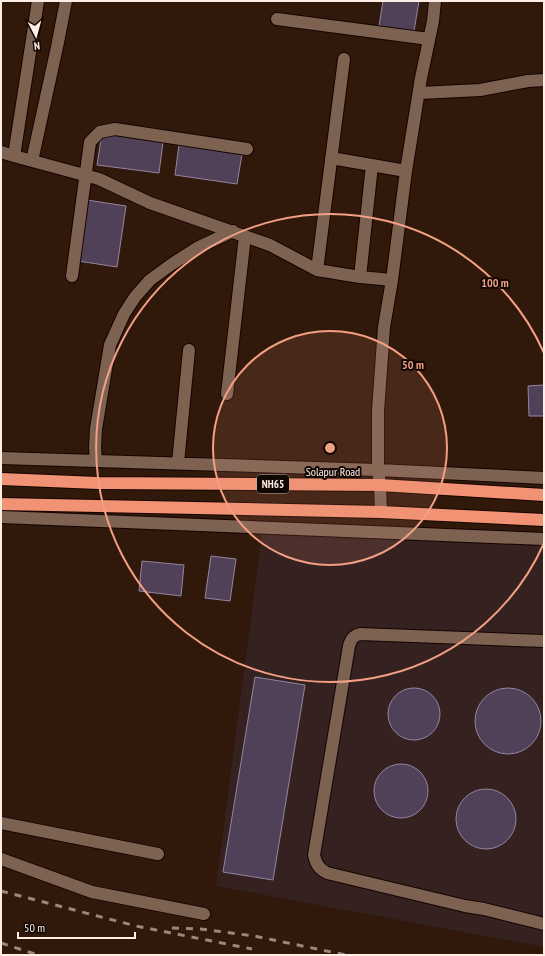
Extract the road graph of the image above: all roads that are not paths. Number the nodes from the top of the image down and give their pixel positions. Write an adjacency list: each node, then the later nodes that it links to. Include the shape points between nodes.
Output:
1 (38, 1): 11 (street)
2 (66, 1): 13 (street)
3 (435, 1): 5 (street)
4 (277, 19): 5 (street)
5 (430, 39): 8 (street)
6 (344, 59): 12 (street)
7 (544, 80): 8 (street, via 480,90)
8 (419, 94): 15 (street)
9 (247, 150): 16 (street, via 115,129 100,132 90,142)
10 (1, 152): 11 (street)
11 (14, 156): 13 (street)
12 (331, 158): 14 (street); 19 (street)
13 (32, 161): 16 (street)
14 (372, 165): 15 (street); 21 (street)
15 (406, 171): 22 (street)
16 (85, 175): 17 (street, via 150,203); 20 (street)
17 (233, 231): 18 (street); 26 (street, via 197,248 150,280 124,314 110,345 96,429)
18 (245, 236): 19 (street, via 270,245); 24 (street)
19 (317, 270): 21 (street)
20 (72, 276)
21 (360, 277): 22 (street)
22 (392, 280): 28 (street, via 384,327 378,411)
23 (189, 350): 27 (street)
24 (227, 394)
25 (1, 458): 26 (street)
26 (96, 461): 27 (street)
27 (178, 463): 28 (street)
28 (378, 470): 29 (street); 31 (street)
29 (544, 478)
30 (1, 479): 31 (highway, Solapur Road / NH65, via 98,483)
31 (380, 485): 32 (highway, Solapur Road / NH65); 34 (street)
32 (544, 495)
33 (1, 504): 34 (highway, NH65)
34 (381, 512): 36 (highway, NH65)
35 (1, 517): 37 (street)
36 (544, 520)
37 (544, 539)
38 (544, 641): 43 (street, via 360,634 354,636 349,646 314,855 315,863 327,873)
39 (1, 823): 40 (street)
40 (158, 854)
41 (1, 859): 42 (street, via 92,892)
42 (204, 914)
43 (544, 924)

